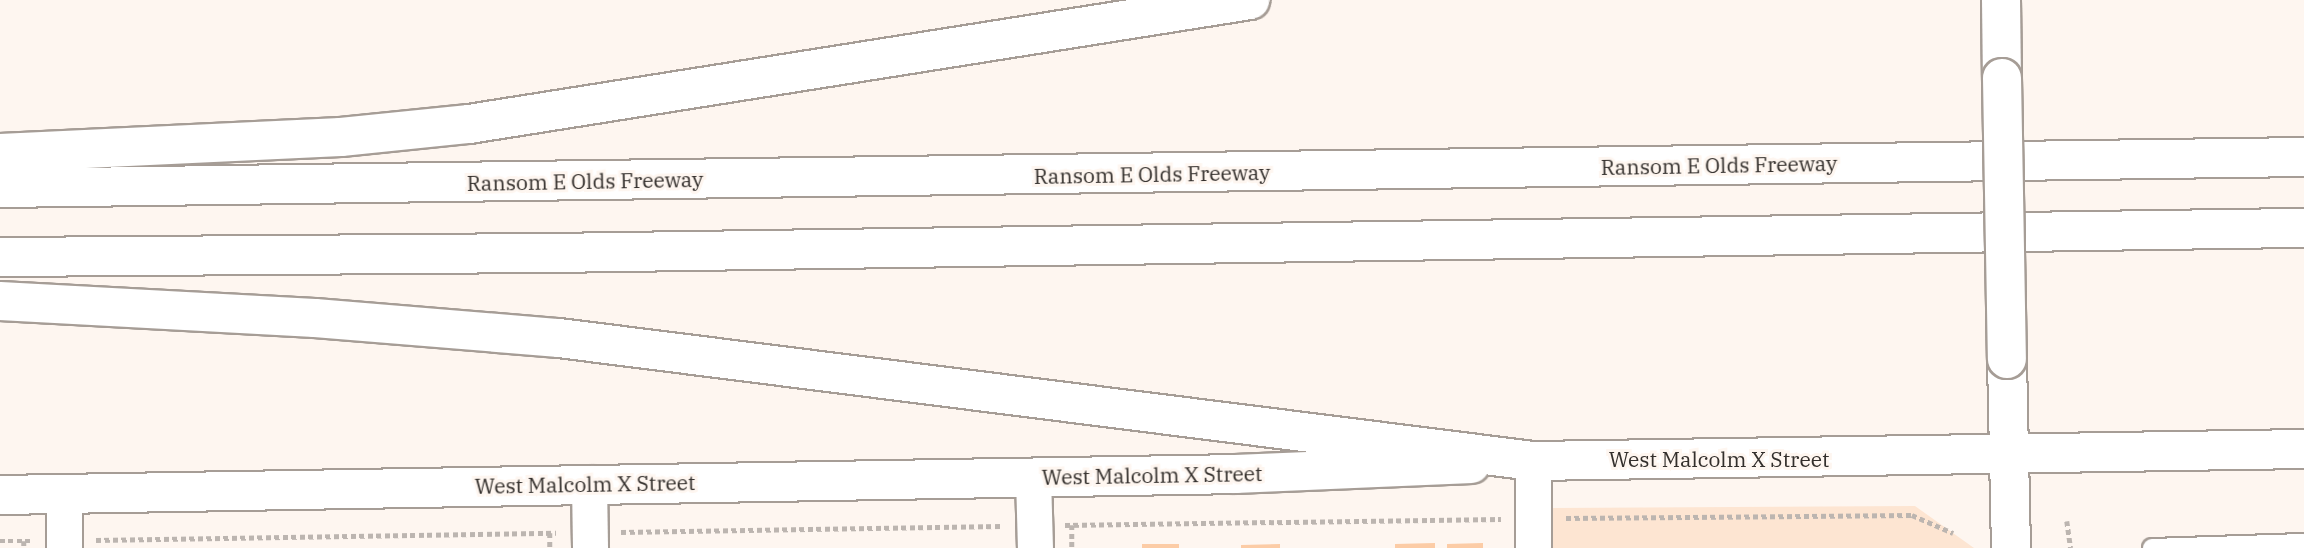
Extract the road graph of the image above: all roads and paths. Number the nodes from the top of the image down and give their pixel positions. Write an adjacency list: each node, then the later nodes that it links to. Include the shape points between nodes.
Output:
1 (1250, 0): 4 (main road, via 469,124 341,137)
2 (2001, 0): 12 (main road, bridge)
3 (2304, 143): 6 (main road)
4 (0, 153)
5 (2304, 157): 6 (main road, Ransom E Olds Freeway)
6 (2099, 159): 7 (main road, Ransom E Olds Freeway)
7 (0, 188)
8 (2304, 228): 9 (main road, via 550,254)
9 (0, 257)
10 (0, 301): 13 (main road, via 315,318 559,338)
11 (2304, 449): 12 (main road, West Malcolm X Street)
12 (2009, 456): 13 (main road, West Malcolm X Street); 34 (main road)
13 (1533, 461): 14 (main road, West Malcolm X Street); 21 (street)
14 (1033, 477): 15 (main road, West Malcolm X Street); 23 (street)
15 (589, 483): 16 (main road, West Malcolm X Street); 24 (street)
16 (64, 494): 17 (main road, West Malcolm X Street); 28 (street)
17 (0, 495)
18 (2067, 521): 35 (path)
19 (1072, 525): 21 (path); 23 (path); 33 (path)
20 (550, 533): 24 (path); 28 (path); 32 (path)
21 (1533, 533): 22 (path, via 1912,515)
22 (1953, 533)
23 (1034, 537): 24 (path)
24 (590, 540)
25 (0, 541): 26 (path)
26 (23, 541): 28 (path); 31 (path)
27 (2304, 543): 29 (lane)
28 (64, 544)
29 (2286, 546): 30 (lane)
30 (2209, 547): 36 (lane)
31 (24, 548)
32 (550, 548)
33 (1072, 548)
34 (2011, 548)
35 (2071, 548)
36 (2151, 548)

